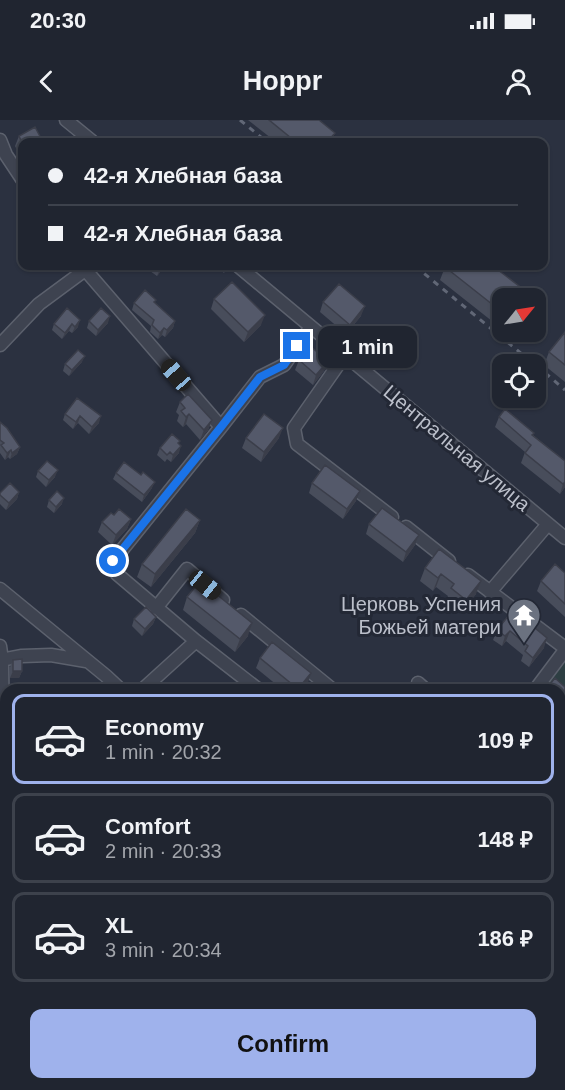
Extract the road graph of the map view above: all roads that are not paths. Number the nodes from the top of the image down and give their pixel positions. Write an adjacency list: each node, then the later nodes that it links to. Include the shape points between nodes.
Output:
1 (66, 120): 2 (street)
2 (88, 138)
3 (0, 140): 4 (street)
4 (18, 173)
5 (81, 270): 10 (street, via 39,304)
6 (85, 270): 12 (street)
7 (243, 270): 9 (street, Центральная улица)
8 (328, 324): 9 (street)
9 (315, 331): 11 (street, Центральная улица); 12 (street, via 284,365 260,377)
10 (0, 345)
11 (345, 355): 13 (street, Центральная улица); 16 (street, via 294,428 297,444)
12 (221, 427): 17 (street, via 113,561 117,574)
13 (548, 524): 14 (street, Центральная улица); 16 (street)
14 (565, 538)
15 (0, 589): 22 (street)
16 (490, 592): 20 (street)
17 (156, 608): 18 (street); 27 (street, via 187,569)
18 (196, 641): 25 (street); 26 (street)
19 (0, 646): 21 (street)
20 (565, 649): 28 (street)
21 (1, 660): 22 (street, via 51,655); 23 (street)
22 (87, 661): 24 (street)
23 (2, 684)
24 (115, 684)
25 (149, 684)
26 (251, 684)
27 (326, 684)
28 (539, 684)

